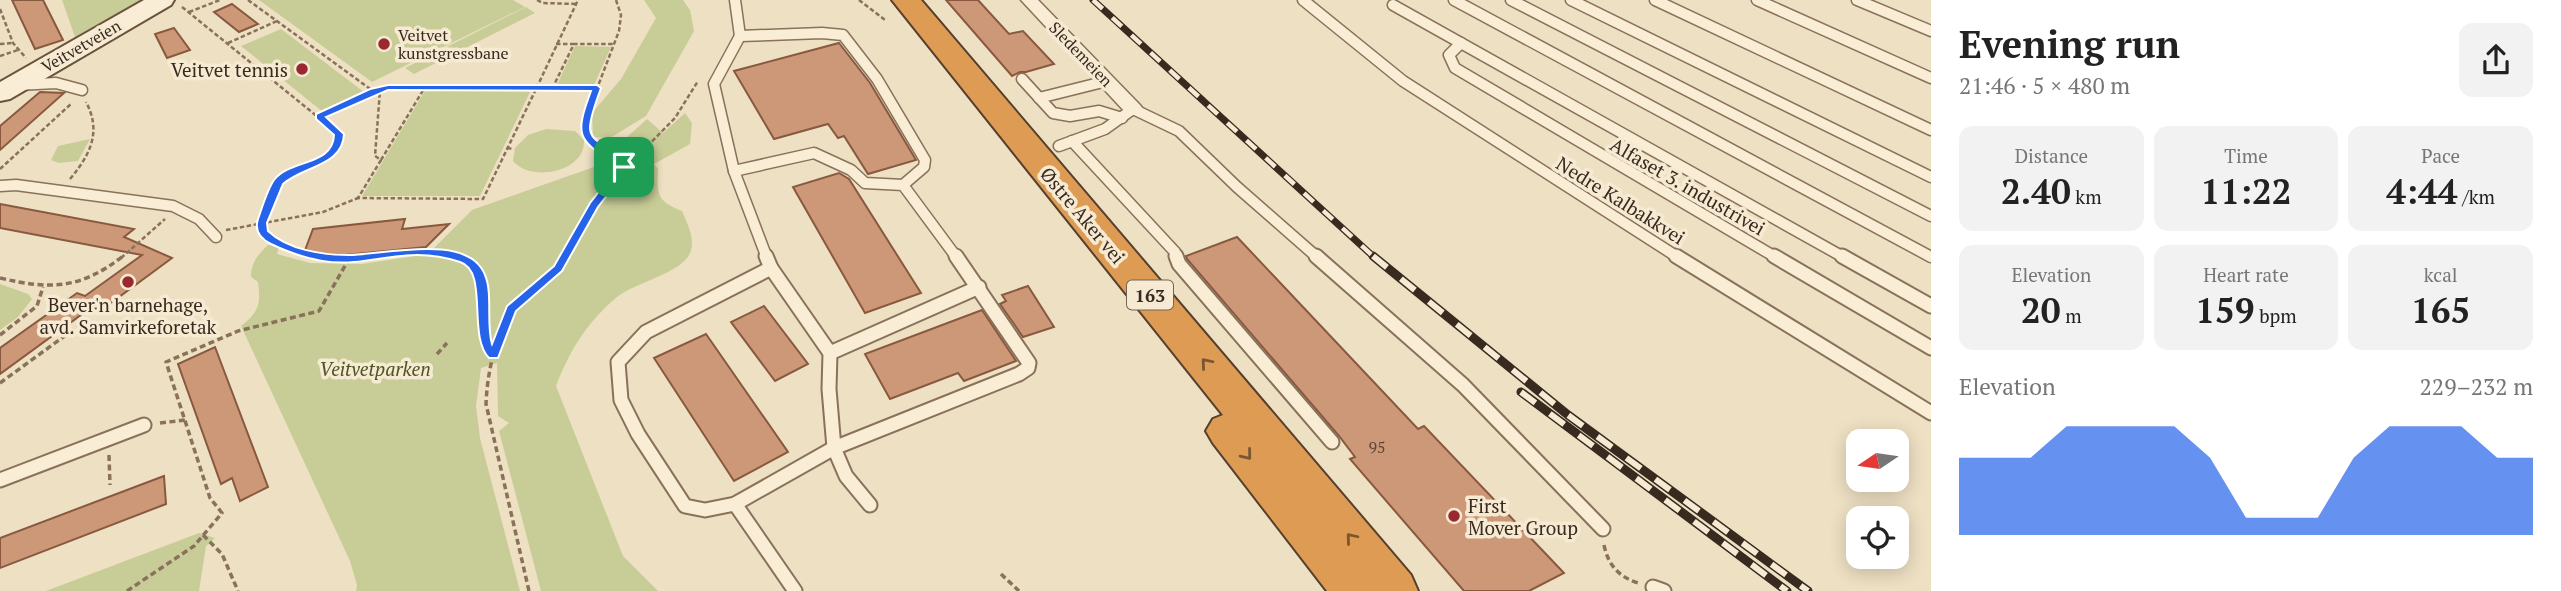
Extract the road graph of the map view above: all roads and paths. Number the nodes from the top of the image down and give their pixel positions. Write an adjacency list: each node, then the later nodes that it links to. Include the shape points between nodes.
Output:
1 (220, 0): 20 (path)
2 (248, 0): 21 (path)
3 (537, 0): 16 (path, via 543,4)
4 (616, 0): 30 (path, via 621,23)
5 (735, 0): 23 (lane)
6 (859, 0): 18 (path)
7 (1029, 0): 37 (street, Sledemeien)
8 (1303, 0): 81 (lane, Nedre Kalbakkvei, via 1404,81)
9 (1454, 0): 66 (lane)
10 (1511, 0): 62 (lane)
11 (1570, 0): 57 (lane)
12 (1655, 0): 48 (lane)
13 (1757, 0): 34 (lane)
14 (1857, 0): 22 (lane)
15 (169, 1): 20 (path); 36 (street, Veitvetveien)
16 (577, 2): 28 (path)
17 (1393, 5): 26 (lane)
18 (891, 7): 100 (highway, Østre Aker vei / 163, one-way to 100); 101 (highway, Østre Aker vei / 163, one-way to 18)
19 (0, 9): 24 (path)
20 (189, 12): 25 (path)
21 (277, 21): 25 (path); 44 (path)
22 (1931, 32)
23 (740, 36): 56 (lane, via 714,84); 58 (lane, via 843,35 891,99 925,160 924,167)
24 (12, 43): 27 (path); 31 (path)
25 (228, 43): 47 (path)
26 (1461, 43): 72 (lane); 76 (lane, Alfaset 3. industrivei, via 1449,55 1455,68)
27 (0, 44)
28 (556, 44): 29 (path); 39 (path)
29 (573, 44): 30 (path); 40 (path)
30 (614, 44): 41 (path)
31 (18, 50): 32 (path); 36 (path, via 25,56)
32 (0, 56)
33 (703, 73): 54 (path, via 684,108)
34 (1931, 78)
35 (1022, 79): 45 (lane)
36 (14, 81): 42 (lane, via 27,86 65,83)
37 (1107, 81): 45 (lane); 46 (street, Sledemeien)
38 (425, 86): 39 (path); 43 (path); 53 (path)
39 (537, 87): 40 (path); 51 (path)
40 (553, 87): 41 (path)
41 (597, 88): 54 (path, via 584,120 585,131 591,143)
42 (82, 90)
43 (380, 90): 44 (path); 53 (path, via 375,156)
44 (373, 91): 47 (path)
45 (1039, 98): 46 (lane, via 1059,117 1099,111)
46 (1128, 113): 49 (lane, via 1105,129); 91 (lane, via 1179,131 1464,385)
47 (320, 117): 64 (path, via 339,134 339,145 331,155 282,178)
48 (1931, 130)
49 (1072, 141): 50 (lane); 85 (lane, via 1175,252 1179,264)
50 (1059, 146)
51 (507, 149): 52 (path); 61 (path, via 483,199)
52 (514, 149)
53 (381, 160): 61 (path)
54 (624, 167): 79 (path, via 594,205 558,269 512,309)
55 (0, 169): 60 (path, via 81,95 93,114 96,132 81,165)
56 (734, 171): 58 (lane, via 814,153 851,170 865,183); 68 (lane)
57 (1931, 177)
58 (903, 185): 71 (lane)
59 (0, 186): 60 (lane)
60 (59, 191): 65 (lane, via 173,206 199,219)
61 (358, 198): 64 (path, via 323,212)
62 (1931, 216)
63 (168, 217): 70 (path, via 103,274)
64 (262, 223): 65 (path); 67 (path, via 269,239 297,253)
65 (215, 235)
66 (1931, 257)
67 (349, 259): 79 (path, via 418,251 466,259 480,275 484,340); 82 (path, via 319,311 267,321 166,362)
68 (771, 268): 78 (lane); 89 (lane, via 646,332 618,362 621,400 685,506 705,510)
69 (0, 278): 70 (path)
70 (43, 287): 74 (path, via 37,306)
71 (979, 287): 78 (lane); 86 (lane, via 1028,368)
72 (1931, 306)
73 (77, 327): 80 (path)
74 (0, 335)
75 (447, 343): 77 (path)
76 (1931, 348)
77 (437, 354)
78 (830, 354): 86 (lane)
79 (493, 355): 97 (path, via 487,384 488,414)
80 (0, 383)
81 (1931, 414)
82 (185, 420): 83 (path); 92 (path, via 210,498 222,513)
83 (144, 425): 84 (lane)
84 (108, 438): 87 (lane); 88 (path)
85 (1332, 442)
86 (834, 447): 89 (lane); 90 (lane, via 846,476)
87 (0, 480)
88 (110, 485)
89 (735, 504): 98 (lane)
90 (870, 505)
91 (1603, 529): 94 (path, via 1605,556 1622,578)
92 (203, 536): 95 (path, via 194,547); 96 (path, via 222,554)
93 (1002, 573): 99 (path)
94 (1658, 589)
95 (127, 591)
96 (238, 591)
97 (529, 591)
98 (794, 591)
99 (1019, 591)
100 (1356, 591)
101 (1394, 591)

